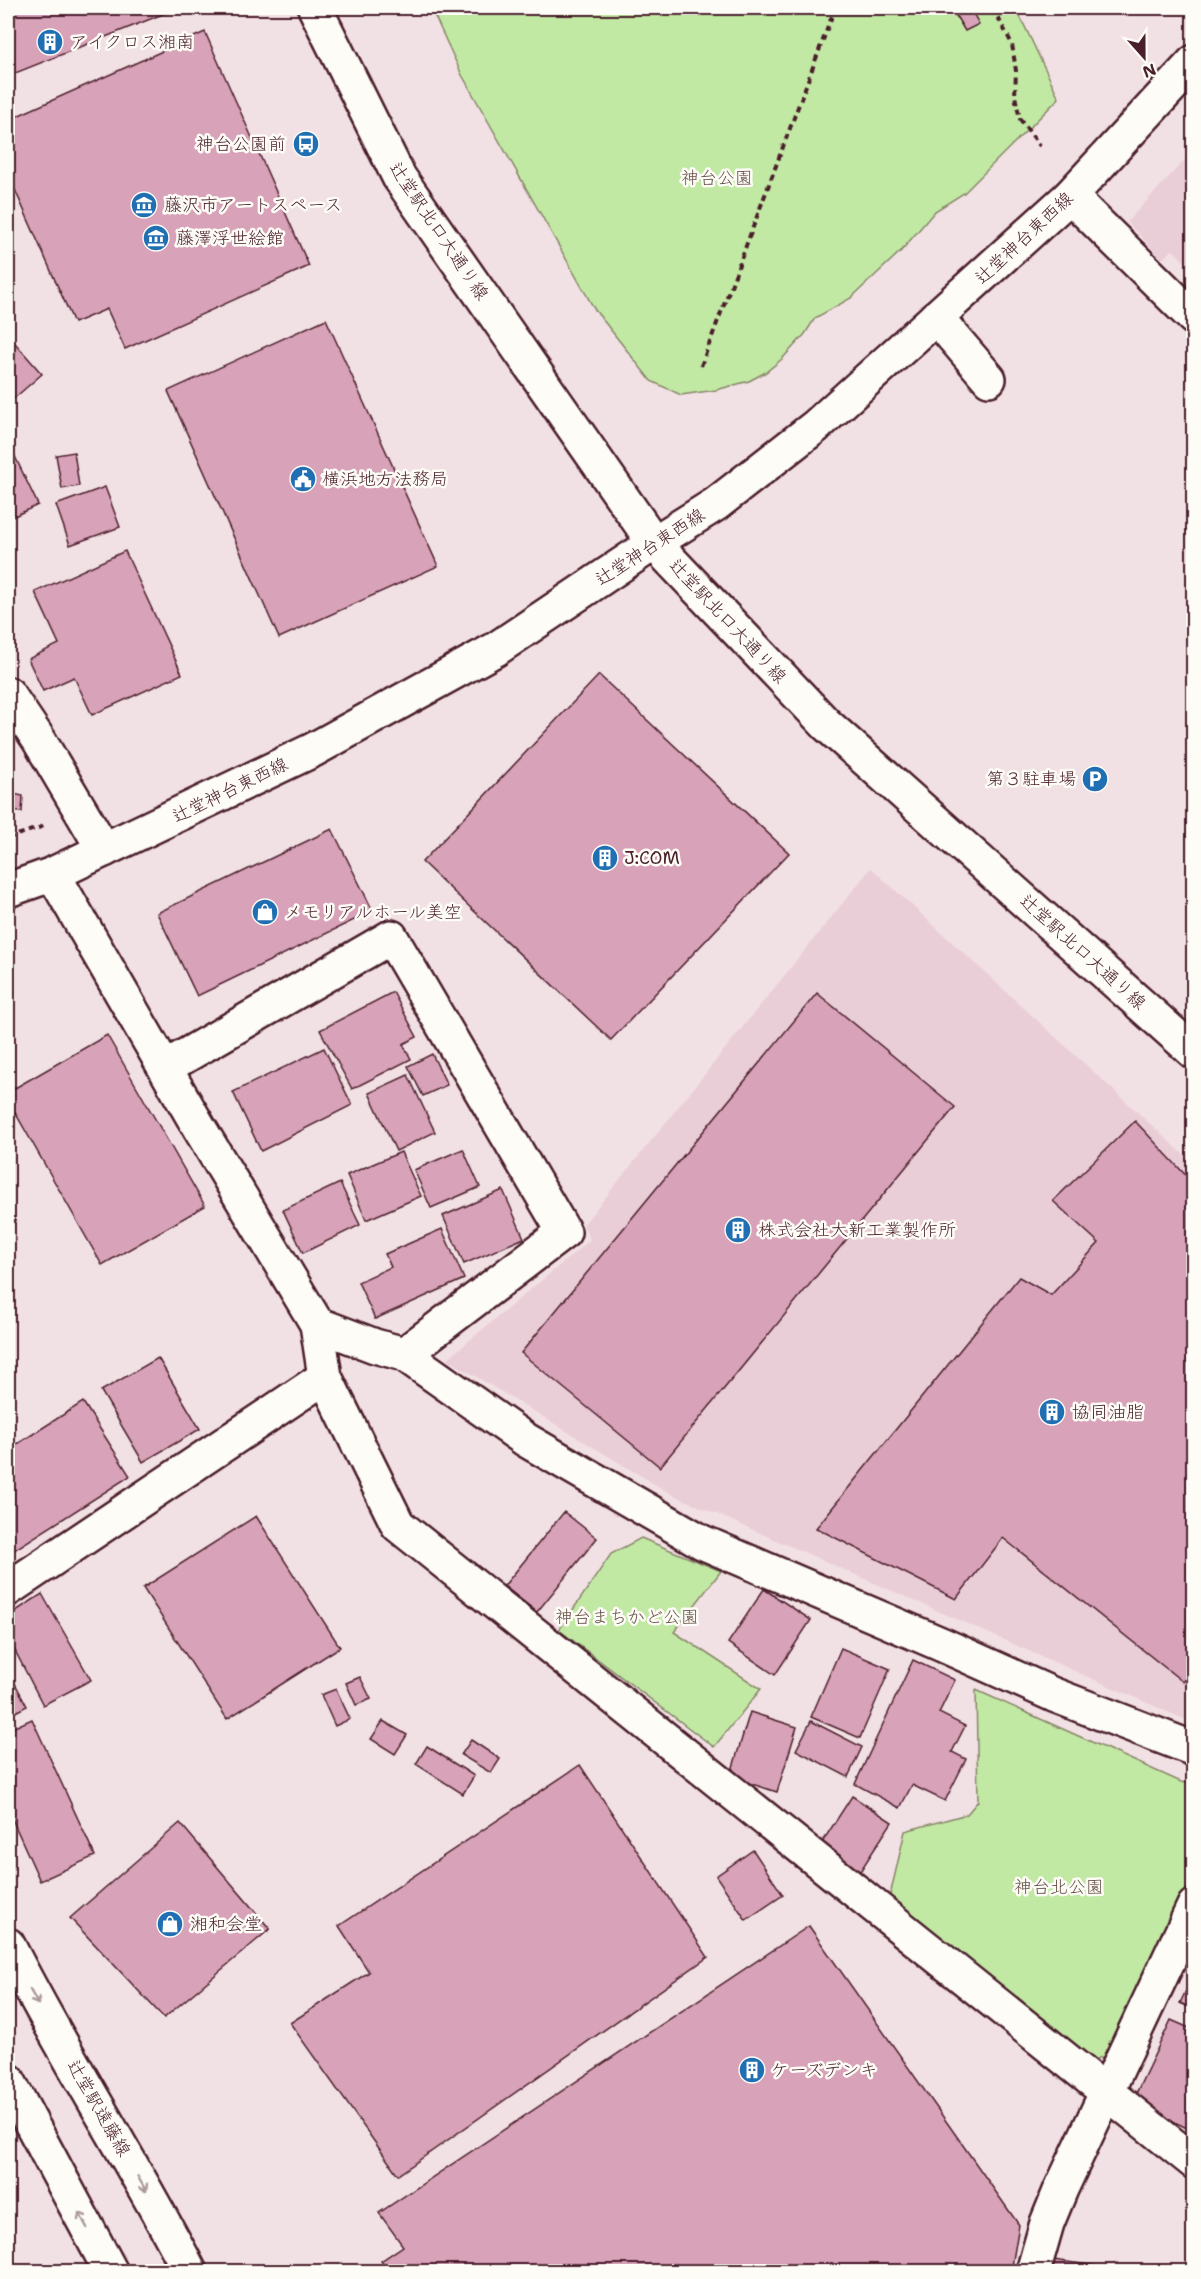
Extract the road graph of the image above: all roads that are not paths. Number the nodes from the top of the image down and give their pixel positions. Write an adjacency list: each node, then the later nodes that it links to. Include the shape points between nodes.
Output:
1 (315, 8): 7 (street, 辻堂駅北口大通り線, via 399,177)
2 (1194, 62): 3 (street, 辻堂神台東西線)
3 (1070, 196): 4 (street, 辻堂神台東西線); 5 (street)
4 (936, 317): 6 (street); 7 (street, 辻堂神台東西線, via 816,426 716,504)
5 (1194, 318)
6 (989, 379)
7 (654, 543): 9 (street, 辻堂神台東西線, via 496,649 313,750); 12 (street, 辻堂駅北口大通り線, via 826,724)
8 (8, 694): 9 (street)
9 (104, 850): 10 (street, 辻堂神台東西線)
10 (53, 874): 11 (street, 辻堂神台東西線); 13 (street)
11 (8, 890)
12 (1194, 1052)
13 (166, 1067): 14 (street); 15 (street, via 392,937 564,1232)
14 (317, 1324): 15 (street); 16 (street)
15 (404, 1354): 18 (street, via 526,1440 702,1542 1054,1695)
16 (325, 1377): 17 (street); 22 (street, via 398,1525)
17 (8, 1589)
18 (1194, 1749)
19 (1194, 1906): 22 (street)
20 (8, 1945): 25 (street, 辻堂駅遠藤線, one-way to 25)
21 (8, 2080): 24 (street, one-way to 21)
22 (1107, 2094): 23 (street); 26 (street, via 1047,2223)
23 (1194, 2163)
24 (111, 2271)
25 (190, 2271)
26 (1033, 2271)

